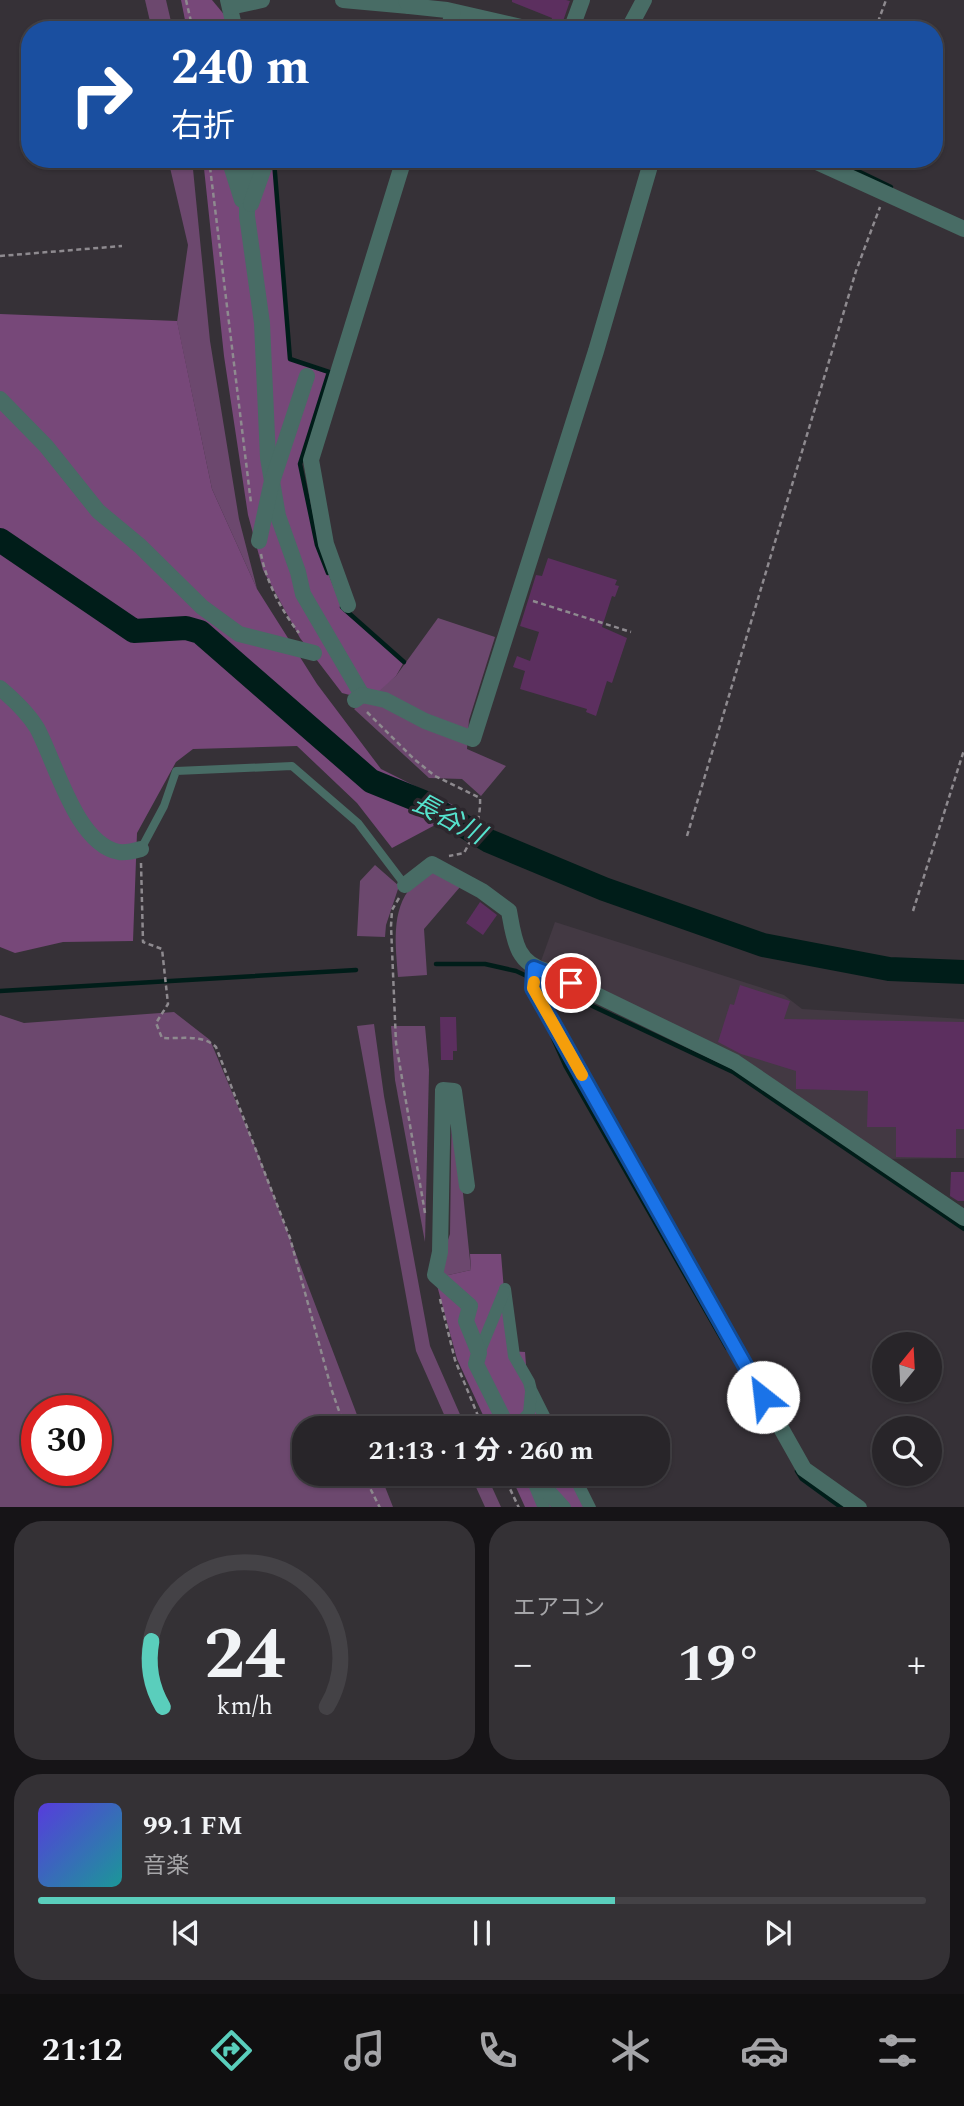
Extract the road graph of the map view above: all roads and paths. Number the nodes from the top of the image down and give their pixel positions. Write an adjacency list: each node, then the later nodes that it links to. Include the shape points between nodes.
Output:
1 (186, 0): 10 (path)
2 (262, 0): 7 (street)
3 (343, 0): 8 (street)
4 (582, 0): 13 (street)
5 (644, 0): 14 (street)
6 (886, 0): 15 (path)
7 (229, 3): 11 (street)
8 (408, 3): 9 (street)
9 (450, 8): 12 (street)
10 (191, 21)
11 (233, 21)
12 (500, 21)
13 (574, 21)
14 (633, 21)
15 (878, 21)
16 (232, 168): 23 (street)
17 (247, 168): 23 (street)
18 (264, 168): 23 (street)
19 (401, 168): 32 (street, via 311,460 326,544)
20 (649, 168): 31 (street)
21 (828, 168): 22 (street)
22 (884, 195): 24 (street); 38 (path, via 856,271)
23 (247, 216): 29 (street, via 262,323)
24 (964, 229)
25 (122, 246): 26 (path)
26 (0, 256)
27 (307, 376): 29 (street)
28 (0, 399): 34 (street, via 46,446 98,511 202,607 239,634)
29 (271, 485): 30 (street); 31 (street, via 303,594 358,698 385,700 473,739)
30 (259, 541)
31 (519, 596): 33 (path)
32 (348, 605)
33 (631, 632)
34 (314, 653)
35 (0, 688): 39 (street, via 35,725 91,837 122,853)
36 (964, 750): 42 (path)
37 (481, 815): 40 (path, via 464,853)
38 (687, 835)
39 (141, 849): 41 (lane, via 176,771 292,766 358,823); 50 (path, via 143,942 162,949 165,959 168,1004 156,1023 162,1038 202,1038 216,1046 290,1238)
40 (432, 864): 41 (street); 43 (street, via 509,911 516,947)
41 (405, 886): 45 (path, via 392,910 391,926 396,1043)
42 (913, 911)
43 (534, 968): 46 (street, via 735,1062); 65 (street, via 533,988 804,1469)
44 (467, 1186): 47 (street, via 454,1091 443,1090 440,1252)
45 (425, 1214)
46 (964, 1218)
47 (435, 1275): 48 (street, via 470,1307 466,1321); 51 (path, via 456,1360)
48 (479, 1353): 49 (street, via 505,1289 514,1356); 52 (street, via 476,1364)
49 (531, 1391): 53 (street); 54 (street)
50 (341, 1416)
51 (478, 1416)
52 (502, 1416)
53 (526, 1416)
54 (544, 1416)
55 (369, 1486): 60 (path)
56 (509, 1486): 61 (path)
57 (536, 1486): 62 (street)
58 (543, 1486): 63 (street)
59 (579, 1486): 64 (street)
60 (380, 1507)
61 (519, 1507)
62 (544, 1507)
63 (563, 1507)
64 (590, 1507)
65 (859, 1507)

